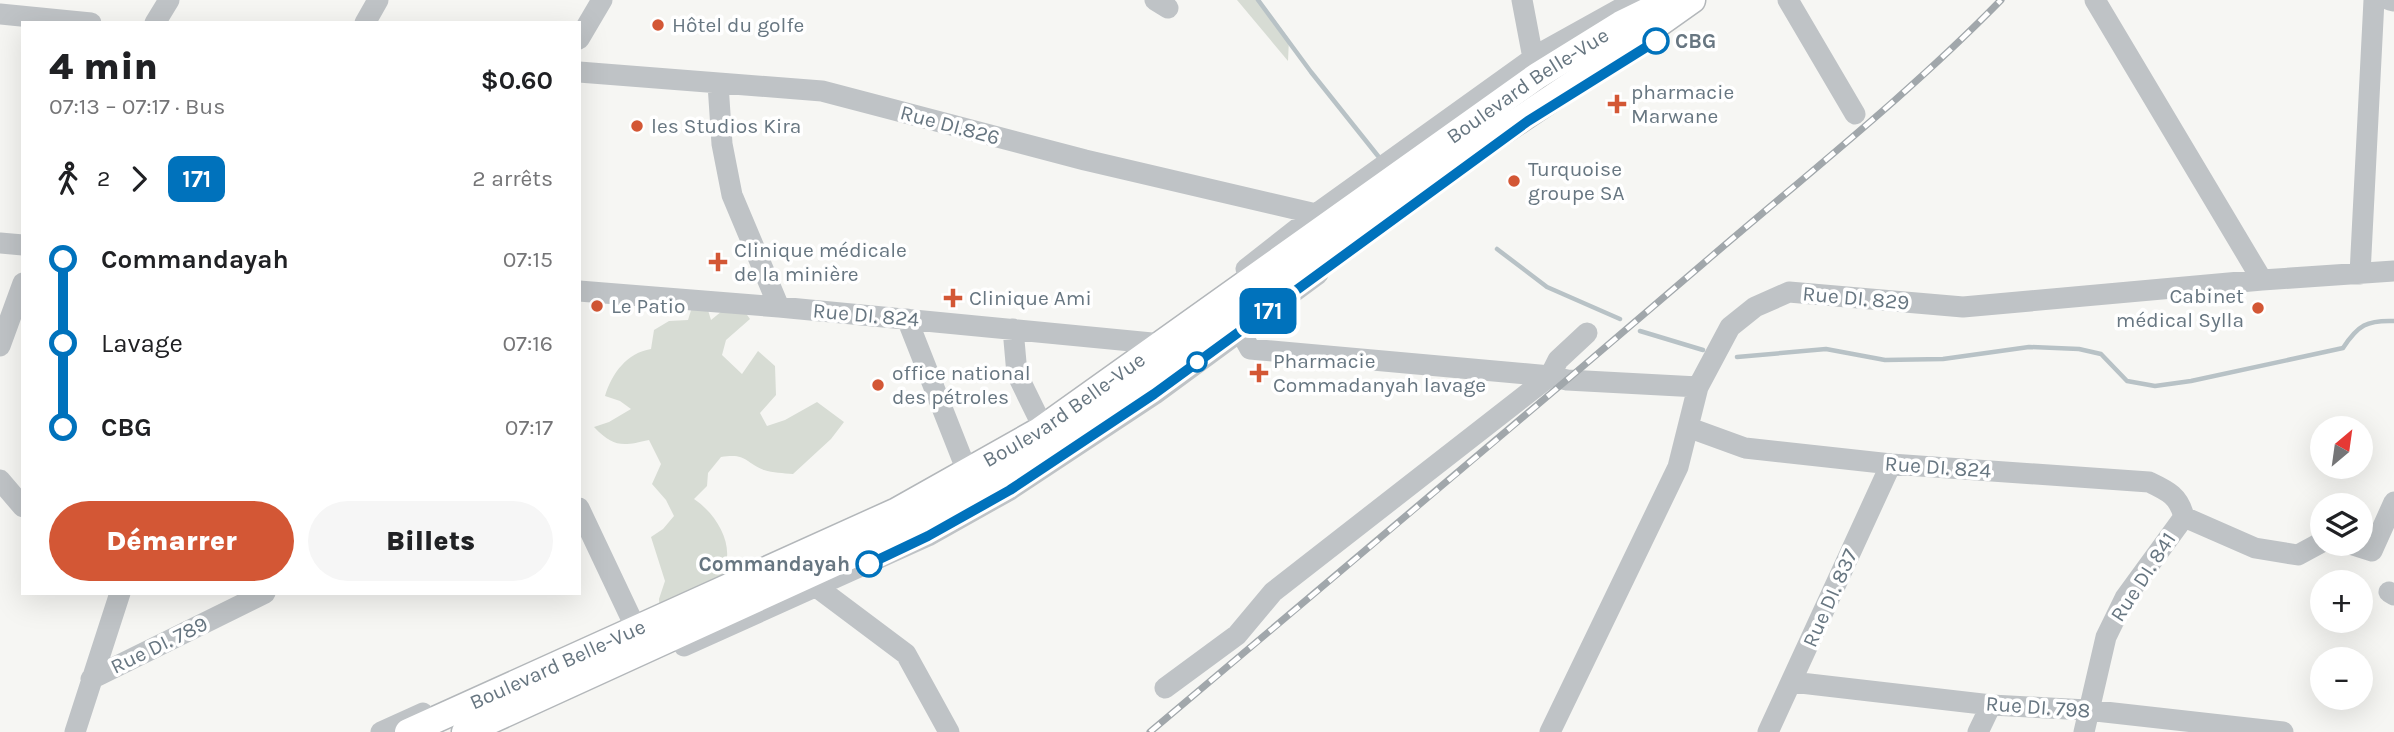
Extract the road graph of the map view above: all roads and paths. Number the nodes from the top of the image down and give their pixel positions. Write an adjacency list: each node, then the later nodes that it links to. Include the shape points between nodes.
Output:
1 (169, 0): 13 (street)
2 (378, 0): 14 (street)
3 (602, 0): 15 (street)
4 (1522, 0): 16 (street)
5 (1636, 0): 16 (street, Boulevard Belle-Vue)
6 (1670, 0): 59 (main road, Boulevard Belle-Vue, via 1537,76 1040,431 897,511)
7 (1693, 0): 31 (street, Boulevard Belle-Vue, via 1656,41 1528,121); 60 (main road, Boulevard Belle-Vue, via 1048,449 906,530)
8 (1788, 0): 19 (street)
9 (2095, 0): 25 (street)
10 (2374, 0): 24 (street)
11 (0, 14): 12 (street)
12 (71, 21)
13 (157, 21)
14 (366, 21)
15 (581, 36)
16 (1533, 58): 20 (street, Boulevard Belle-Vue)
17 (581, 72): 18 (street, Rue DI.826)
18 (718, 84): 20 (street, Rue DI.826, via 822,91); 28 (street, via 722,144 732,195)
19 (1855, 114)
20 (1316, 214): 33 (street, Boulevard Belle-Vue)
21 (0, 243): 22 (street)
22 (21, 245)
23 (2394, 271): 24 (street, Rue DI. 829)
24 (2360, 274): 25 (street, Rue DI. 829)
25 (2262, 280): 36 (street, Rue DI. 829, via 1963,307 1789,292 1755,307 1730,327)
26 (21, 288): 34 (street)
27 (581, 291): 28 (street, Rue DI. 824)
28 (779, 307): 29 (street, Rue DI. 824)
29 (907, 319): 30 (street, Rue DI. 824); 39 (street)
30 (1013, 329): 33 (street, Rue DI. 824); 37 (street, via 1017,374)
31 (1240, 331): 35 (street, via 1250,349); 48 (street, Boulevard Belle-Vue, via 1010,490 928,536)
32 (1587, 333): 35 (street, via 1558,360)
33 (1152, 343): 37 (street, Boulevard Belle-Vue)
34 (0, 346)
35 (1550, 376): 36 (street); 54 (street, via 1273,592 1237,635)
36 (1698, 387): 38 (street, Rue DI. 829)
37 (1038, 417): 39 (street, Boulevard Belle-Vue)
38 (1690, 428): 40 (street, Rue DI. 824, via 1745,448); 63 (street, Rue DI. 829, via 1678,467)
39 (963, 461): 51 (street, Boulevard Belle-Vue, via 925,484)
40 (1891, 464): 44 (street, Rue DI. 824, via 2149,482 2172,492); 53 (street, Rue DI. 837)
41 (0, 480): 43 (street)
42 (2394, 502): 47 (street)
43 (21, 505)
44 (2183, 511): 46 (street, Rue DI. 824, via 2255,548 2298,555); 56 (street, Rue DI. 841, via 2125,597 2106,637)
45 (581, 512): 51 (street)
46 (2310, 548)
47 (2373, 549)
48 (818, 587): 61 (street, Boulevard Belle-Vue); 62 (street, via 906,654)
49 (261, 595): 52 (street, Rue DI. 789)
50 (114, 596): 52 (street)
51 (631, 618): 58 (street, Boulevard Belle-Vue)
52 (91, 679): 57 (street)
53 (1792, 682): 55 (street, Rue DI. 798); 64 (street, Rue DI. 837)
54 (1165, 688)
55 (1991, 705): 56 (street, Rue DI. 798); 65 (street)
56 (2087, 710): 66 (street, Rue DI. 841); 67 (street, Rue DI. 798)
57 (75, 732)
58 (381, 732)
59 (408, 732)
60 (464, 732)
61 (486, 732)
62 (949, 732)
63 (1550, 732)
64 (1768, 732)
65 (1978, 732)
66 (2084, 732)
67 (2274, 732)

